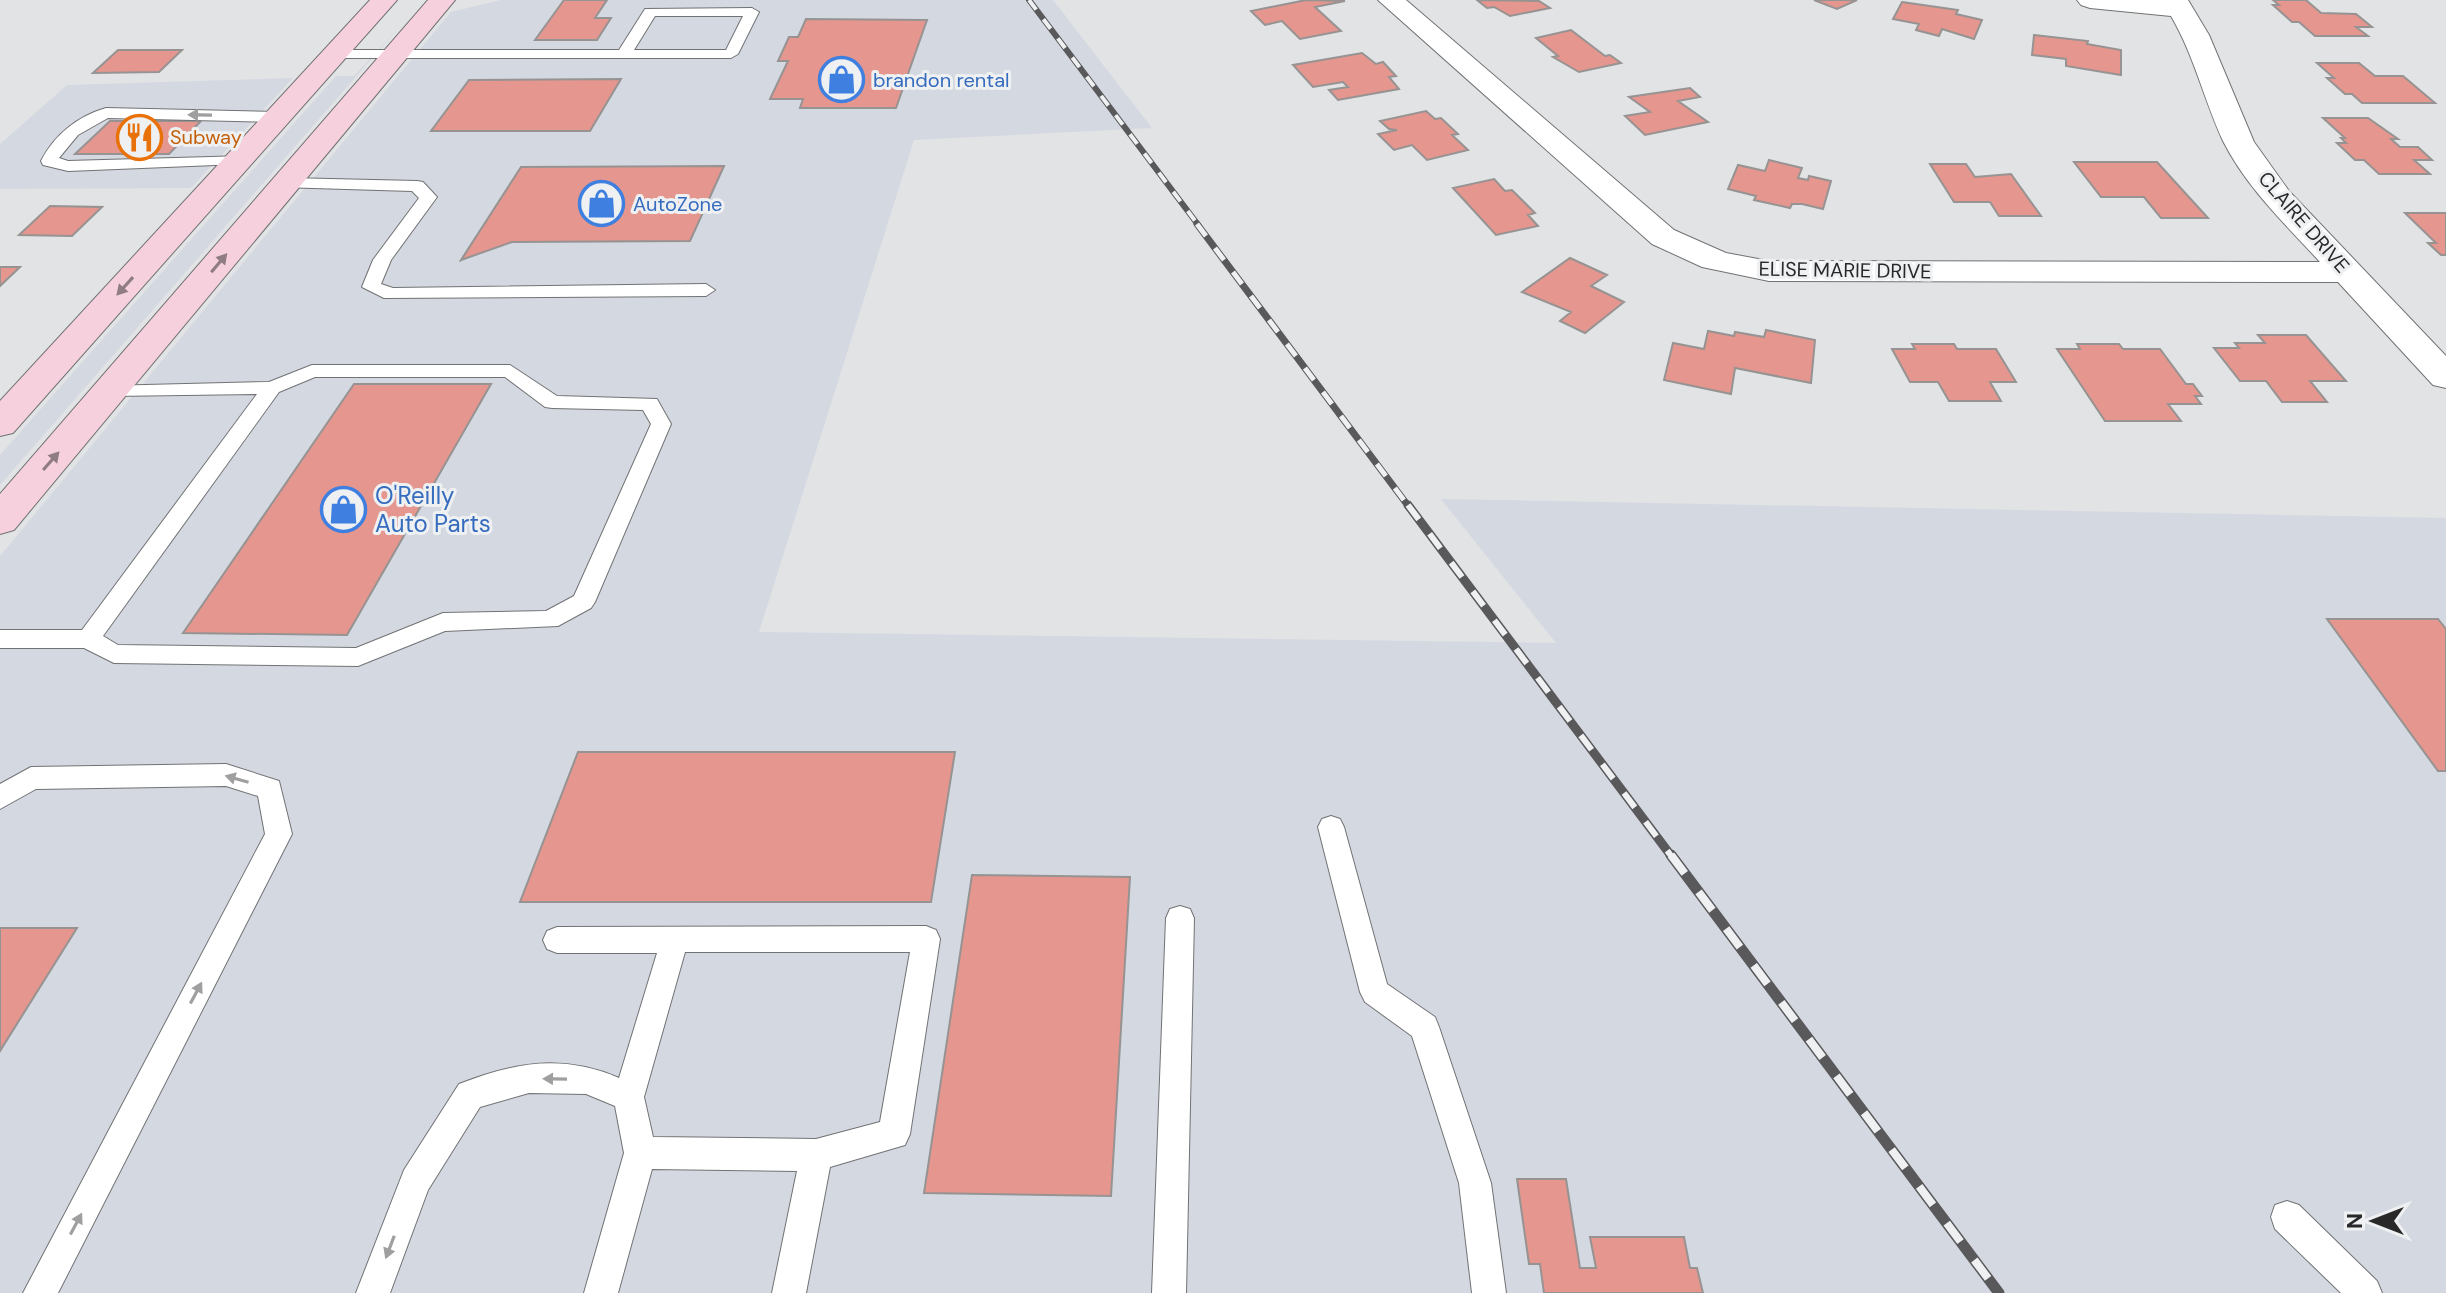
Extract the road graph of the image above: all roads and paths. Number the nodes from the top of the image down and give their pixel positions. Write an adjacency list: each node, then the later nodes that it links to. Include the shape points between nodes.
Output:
1 (384, 0): 6 (main road)
2 (442, 0): 7 (main road)
3 (1391, 0): 12 (street, ELISE MARIE DRIVE, via 1663,237 1713,262 1769,271)
4 (2090, 0): 5 (street)
5 (2178, 4): 12 (street, CLAIRE DRIVE, via 2196,35 2239,143 2278,198)
6 (335, 54): 7 (lane); 9 (main road)
7 (396, 54): 8 (lane); 11 (main road)
8 (624, 54): 8 (lane, via 731,54 752,12 650,12)
9 (278, 117): 10 (main road); 10 (lane, one-way to 10, via 106,113 56,145 49,161 68,166)
10 (240, 159): 17 (main road, one-way to 17)
11 (286, 183): 13 (lane, via 417,186 428,197 382,260 371,287 391,294); 16 (main road, one-way to 11)
12 (2346, 272): 14 (street, CLAIRE DRIVE)
13 (706, 290)
14 (2446, 377)
15 (272, 388): 16 (lane); 20 (lane); 20 (lane, via 312,371 510,371 552,402 650,404 661,424 583,602 550,620 443,622 358,657 114,654)
16 (112, 390): 18 (main road, one-way to 16)
17 (0, 424)
18 (0, 520)
19 (0, 639): 20 (lane)
20 (88, 639)
21 (0, 798): 30 (lane, one-way to 21, via 279,834 270,789 226,775 31,778)
22 (1331, 827): 35 (lane, via 1375,992 1424,1027 1475,1183)
23 (1180, 918): 34 (lane)
24 (675, 939): 25 (lane); 26 (lane); 28 (lane, via 926,939 894,1134)
25 (557, 940)
26 (629, 1097): 27 (lane); 31 (lane, one-way to 31, via 587,1079 529,1078 470,1095 415,1181)
27 (640, 1153): 28 (lane); 32 (lane)
28 (816, 1155): 33 (lane)
29 (2287, 1217): 36 (lane)
30 (40, 1293)
31 (373, 1293)
32 (601, 1293)
33 (789, 1293)
34 (1169, 1293)
35 (1489, 1293)
36 (2365, 1293)

